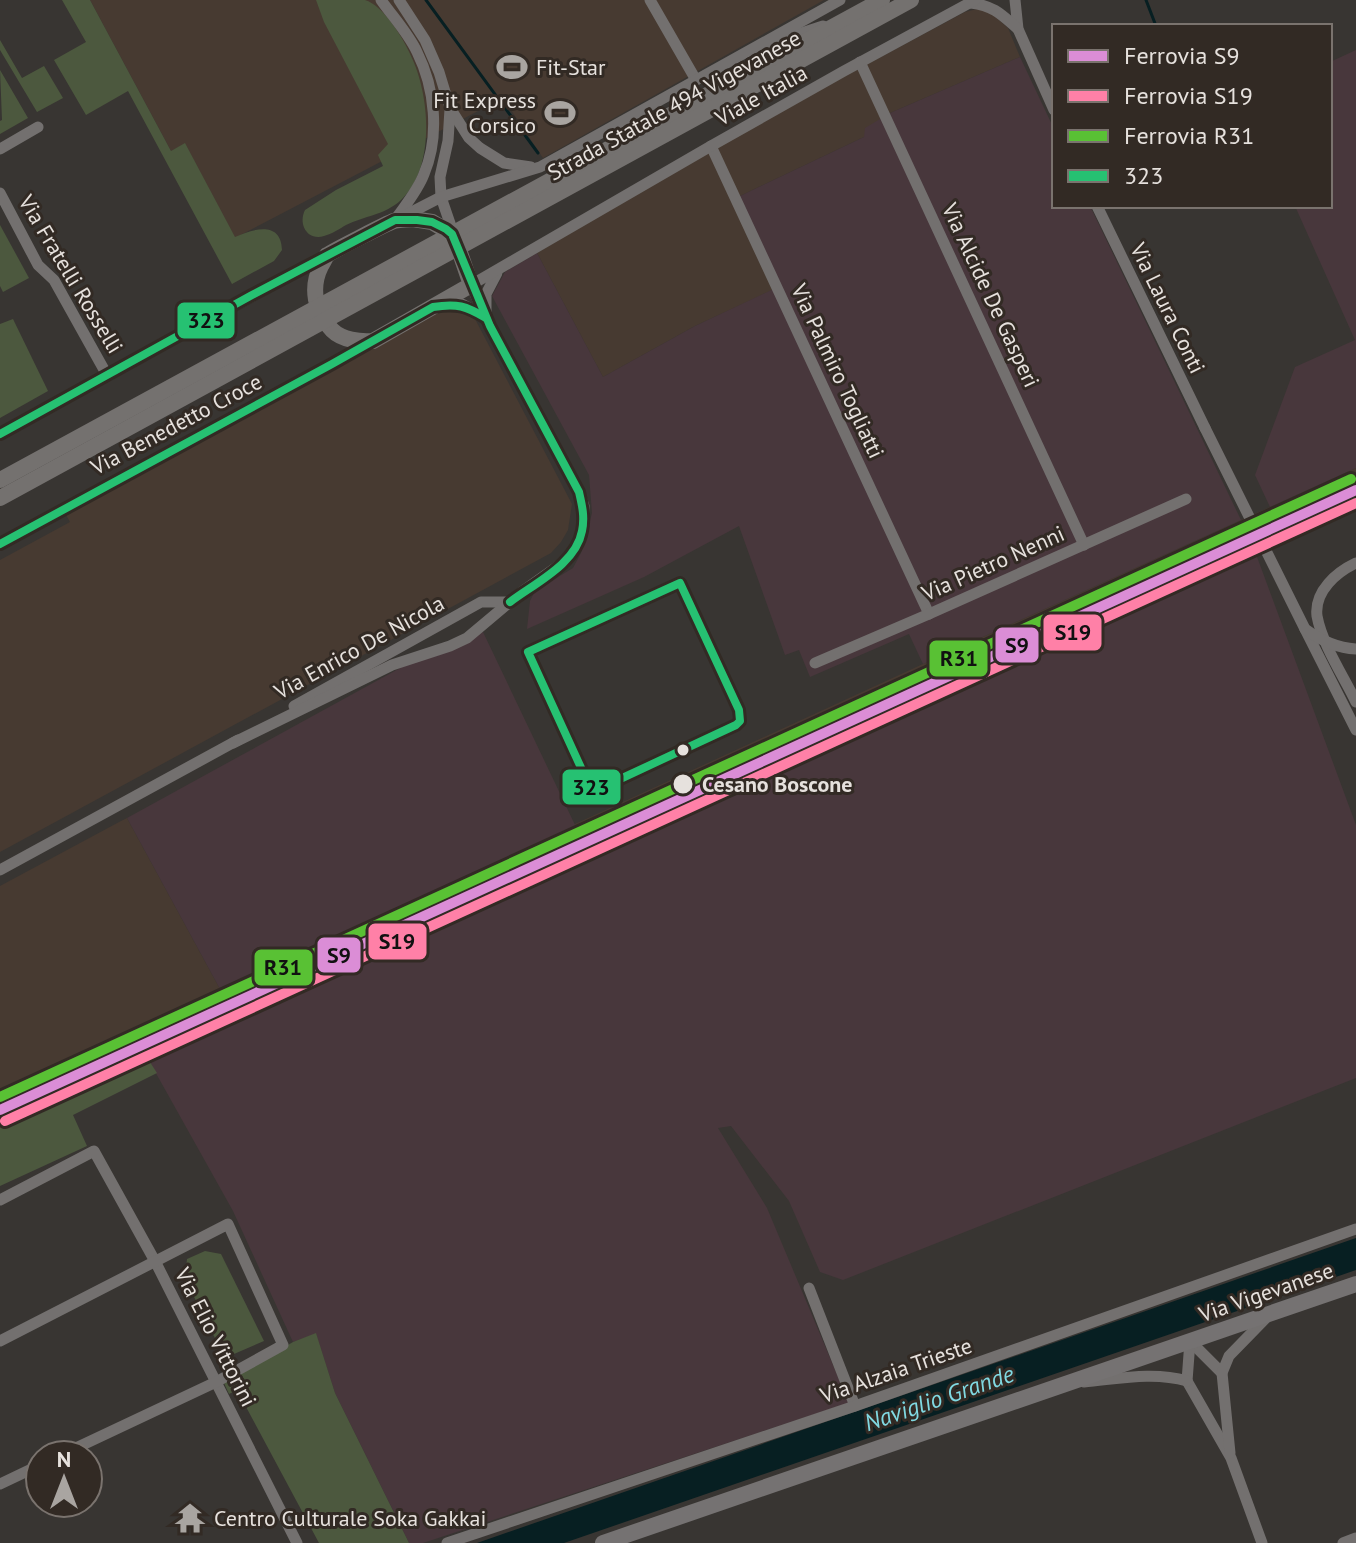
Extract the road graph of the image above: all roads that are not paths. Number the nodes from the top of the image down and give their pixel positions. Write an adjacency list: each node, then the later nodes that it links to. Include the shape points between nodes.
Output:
1 (381, 0): 23 (street, via 418,53 433,112 425,171)
2 (399, 0): 15 (street, via 425,40)
3 (650, 0): 13 (street)
4 (840, 0): 11 (street, Viale Italia)
5 (882, 0): 9 (main road, Strada Statale 494 Vigevanese)
6 (911, 0): 25 (main road, Strada Statale 494 Vigevanese)
7 (1015, 0): 10 (street)
8 (973, 1): 10 (street, via 998,10); 12 (street, Viale Italia)
9 (858, 13): 11 (street, Viale Italia); 25 (main road, Strada Statale 494 Vigevanese, via 565,172)
10 (1018, 29): 14 (street)
11 (755, 47): 13 (street, Viale Italia)
12 (860, 62): 17 (street, Viale Italia); 39 (street, Via Alcide De Gasperi)
13 (696, 80): 19 (street, Viale Italia)
14 (1052, 106)
15 (450, 108): 19 (street, via 475,144 494,157); 21 (street)
16 (38, 127): 18 (street)
17 (711, 146): 24 (street, Viale Italia); 42 (street, Via Palmiro Togliatti)
18 (0, 149)
19 (540, 167): 21 (street, Viale Italia)
20 (0, 193): 33 (street, Via Fratelli Rosselli)
21 (441, 197): 23 (street, Viale Italia); 25 (street)
22 (1098, 208): 43 (street, Via Laura Conti, bridge)
23 (395, 220): 25 (main road, via 432,222); 26 (main road)
24 (569, 229): 27 (street, Via Benedetto Croce)
25 (456, 242): 28 (main road); 30 (main road)
26 (326, 256): 30 (main road, via 314,288); 33 (street)
27 (500, 269): 28 (street, Via Benedetto Croce); 31 (street, via 486,294)
28 (471, 285): 29 (main road, Via Benedetto Croce); 31 (street, Via Enrico De Nicola)
29 (433, 307): 31 (street, via 462,304); 32 (main road, Via Benedetto Croce)
30 (322, 314): 32 (main road, via 331,329 348,339); 35 (main road); 36 (main road)
31 (486, 318): 41 (street, Via Enrico De Nicola, via 584,506 582,533 568,559)
32 (373, 341): 38 (street, Via Benedetto Croce)
33 (107, 375): 34 (street)
34 (0, 434)
35 (0, 480)
36 (0, 498)
37 (1186, 499): 39 (street, Via Pietro Nenni)
38 (0, 544)
39 (1084, 545): 42 (street, Via Pietro Nenni)
40 (1356, 563): 46 (street, via 1329,581 1317,611)
41 (510, 602): 48 (street, Via Enrico De Nicola, via 467,638 392,665); 48 (street, Via Enrico De Nicola, via 481,602)
42 (929, 614): 45 (street, Via Pietro Nenni)
43 (1305, 629): 44 (street, bridge, via 1337,646); 47 (street, Via Laura Conti)
44 (1356, 649)
45 (815, 663)
46 (1356, 702)
47 (1356, 730)
48 (233, 743): 49 (street, Via Enrico De Nicola)
49 (0, 870)
50 (0, 1200): 52 (street, Via Elio Vittorini, via 94,1151)
51 (1356, 1229): 62 (street, Via Alzaia Trieste)
52 (156, 1263): 56 (street); 60 (street, Via Elio Vittorini); 60 (street, via 228,1224 283,1345)
53 (1356, 1284): 55 (main road, Via Vigevanese)
54 (809, 1288): 62 (street)
55 (1270, 1313): 57 (main road, Via Vigevanese); 58 (street, via 1229,1356)
56 (0, 1341)
57 (1190, 1341): 58 (street); 59 (street); 61 (main road, Via Vigevanese)
58 (1222, 1373): 64 (street)
59 (1187, 1381): 61 (street, via 1153,1375); 64 (street)
60 (216, 1382): 63 (street); 68 (street, Via Elio Vittorini)
61 (1064, 1385): 70 (main road, Via Vigevanese)
62 (855, 1406): 69 (street, Via Alzaia Trieste)
63 (95, 1439)
64 (1231, 1458): 71 (street)
65 (24, 1473): 66 (street)
66 (0, 1484)
67 (1356, 1538): 72 (street)
68 (297, 1543)
69 (447, 1543)
70 (603, 1543)
71 (1262, 1543)
72 (1343, 1543)

